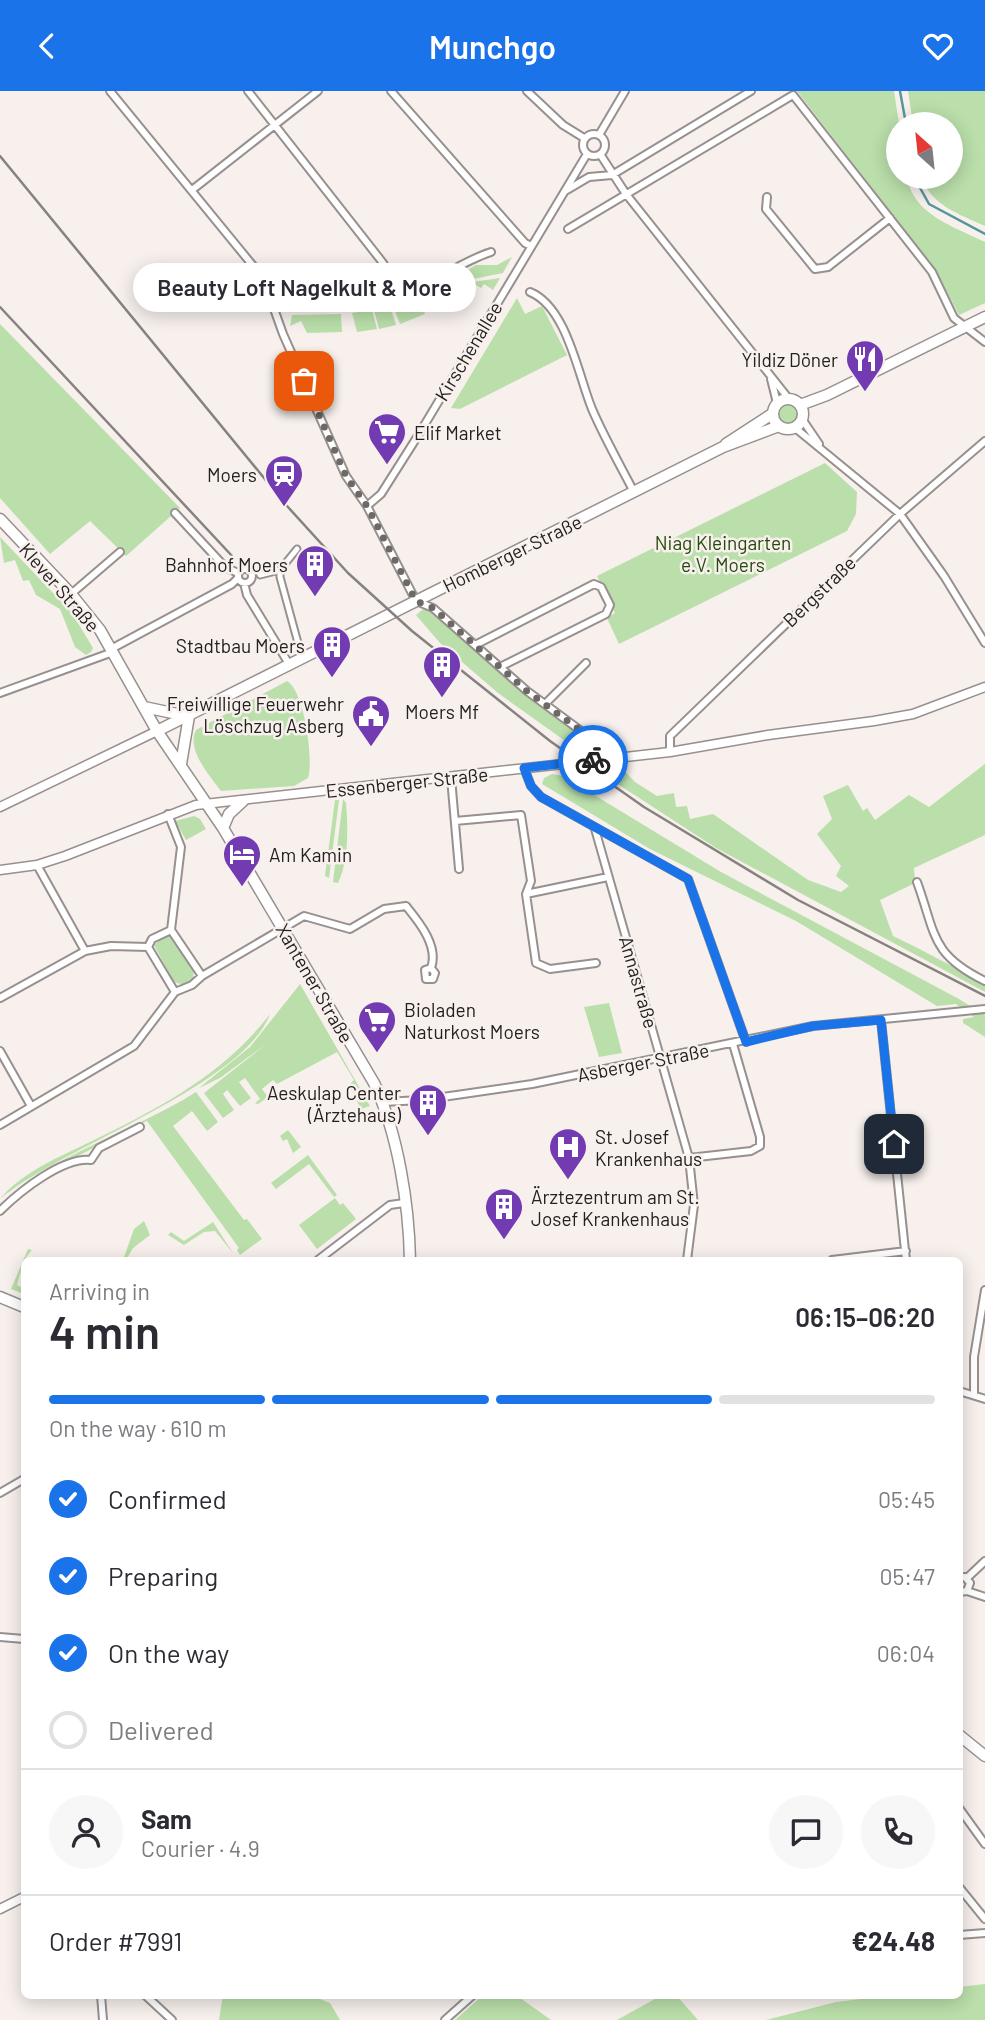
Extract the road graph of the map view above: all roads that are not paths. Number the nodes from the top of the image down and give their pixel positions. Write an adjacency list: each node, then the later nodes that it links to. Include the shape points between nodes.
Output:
1 (110, 91): 14 (street)
2 (248, 91): 8 (street)
3 (317, 91): 8 (street)
4 (391, 91): 20 (street)
5 (527, 91): 10 (street)
6 (625, 91): 9 (street)
7 (751, 91): 13 (street)
8 (276, 124): 14 (street); 23 (street, via 383,263)
9 (599, 135): 10 (street); 12 (street, via 605,144)
10 (584, 138): 11 (street)
11 (587, 154): 12 (street); 15 (street, Kirschenallee)
12 (600, 154): 13 (street)
13 (612, 175): 15 (street, via 582,179); 16 (street)
14 (192, 190): 24 (street, via 263,278)
15 (564, 192): 20 (street, Kirschenallee)
16 (626, 194): 18 (street, via 793,95); 19 (street); 28 (street)
17 (767, 197): 18 (street, via 766,209 815,269 828,267)
18 (890, 218): 26 (street, via 932,272 954,318)
19 (568, 229)
20 (531, 246): 39 (street, Kirschenallee, via 381,494)
21 (491, 252): 23 (street)
22 (530, 292): 38 (street, via 544,298 575,354 592,408)
23 (401, 297): 24 (street)
24 (273, 305): 39 (street, via 346,476)
25 (985, 317): 26 (main road)
26 (967, 326): 27 (street); 31 (main road, via 827,395)
27 (985, 342)
28 (770, 377): 29 (street); 30 (street)
29 (789, 399): 30 (main road); 31 (main road)
30 (777, 403): 32 (main road)
31 (801, 413): 34 (main road); 36 (street)
32 (772, 414): 33 (main road); 37 (main road, Homberger Straße)
33 (779, 426): 34 (main road); 37 (main road, Homberger Straße)
34 (794, 427): 36 (street)
35 (985, 441): 41 (street, Bergstraße)
36 (820, 445): 41 (street)
37 (723, 447): 38 (main road, Homberger Straße)
38 (634, 492): 49 (main road, Homberger Straße)
39 (367, 506): 49 (street)
40 (175, 513): 47 (street)
41 (900, 514): 51 (street); 63 (street, Bergstraße, via 670,736)
42 (0, 519): 48 (main road, Klever Straße)
43 (297, 549): 45 (street)
44 (120, 552): 48 (street)
45 (280, 570): 46 (street); 50 (street)
46 (260, 575)
47 (240, 578): 53 (street); 55 (street)
48 (71, 594): 53 (main road, Klever Straße)
49 (416, 601): 52 (street, via 433,608); 55 (main road, Homberger Straße)
50 (298, 643)
51 (985, 643)
52 (475, 645): 56 (street); 56 (street, via 594,584 601,587 610,605 607,614)
53 (112, 650): 58 (street); 60 (main road, Klever Straße)
54 (586, 663): 59 (street)
55 (289, 664): 61 (main road, Homberger Straße)
56 (500, 667): 59 (street)
57 (985, 687): 63 (street, Essenberger Straße, via 898,717)
58 (0, 693)
59 (546, 703): 64 (street, via 596,742)
60 (144, 707): 61 (main road); 62 (main road, Klever Straße)
61 (189, 716): 62 (main road, Homberger Straße); 65 (main road)
62 (157, 731): 65 (main road, Xantener Straße); 70 (street, Homberger Straße)
63 (670, 752): 64 (street, Essenberger Straße)
64 (604, 759): 66 (street, Essenberger Straße)
65 (181, 765): 69 (main road, Xantener Straße)
66 (524, 768): 67 (street, Essenberger Straße); 74 (street, via 535,792)
67 (451, 778): 68 (street, Essenberger Straße); 72 (street)
68 (243, 801): 69 (street, Essenberger Straße); 73 (main road, via 229,814)
69 (207, 804): 71 (street, Essenberger Straße); 73 (main road, Xantener Straße)
70 (0, 807)
71 (168, 814): 75 (street, Essenberger Straße); 82 (street, via 181,847)
72 (455, 821): 76 (street); 80 (street, via 521,815 531,881)
73 (223, 828): 81 (main road, Xantener Straße)
74 (595, 829): 78 (street, Annastraße); 93 (street, via 688,879)
75 (37, 865): 77 (street, Essenberger Straße); 84 (street)
76 (459, 869)
77 (0, 870)
78 (608, 877): 80 (street); 96 (street, Annastraße)
79 (917, 882): 88 (street, via 942,953)
80 (526, 894): 85 (street, via 536,963 550,969)
81 (283, 928): 86 (street, via 303,916 353,929 384,909 406,906 429,940); 87 (street); 97 (main road, Xantener Straße)
82 (171, 930): 83 (street, via 152,939); 87 (street)
83 (148, 947): 84 (street); 89 (street)
84 (85, 951): 90 (street)
85 (596, 963)
86 (431, 968)
87 (202, 976): 89 (street)
88 (985, 981)
89 (175, 992): 98 (street, via 134,1046)
90 (0, 998)
91 (985, 1009): 92 (street, Asberger Straße)
92 (881, 1020): 93 (street, Asberger Straße, via 813,1026); 104 (street)
93 (746, 1042): 94 (street, Asberger Straße)
94 (733, 1044): 96 (street, Asberger Straße); 101 (street, via 760,1146)
95 (0, 1052): 98 (street)
96 (662, 1059): 97 (street, Asberger Straße, via 532,1084); 101 (street, Annastraße)
97 (383, 1102): 102 (main road, Xantener Straße)
98 (32, 1107): 99 (street)
99 (0, 1125)
100 (140, 1127): 103 (street, via 99,1148 91,1160 79,1159 33,1183)
101 (689, 1158): 107 (street, Annastraße, via 694,1205)
102 (404, 1203): 105 (street, via 390,1205); 106 (main road, Xantener Straße)
103 (0, 1211)
104 (906, 1251): 108 (street); 109 (street)
105 (322, 1257)
106 (410, 1257)
107 (687, 1257)
108 (857, 1257)
109 (906, 1257)
110 (985, 1290): 114 (street, via 974,1357)
111 (0, 1297): 112 (main road)
112 (21, 1306)
113 (963, 1392): 114 (street)
114 (974, 1394): 115 (street)
115 (985, 1399)
116 (21, 1481): 117 (street)
117 (0, 1493)
118 (985, 1561): 120 (street)
119 (963, 1578): 120 (street)
120 (967, 1579): 121 (street, via 970,1586)
121 (963, 1591): 122 (street)
122 (985, 1597)
123 (0, 1637): 124 (street)
124 (21, 1639)
125 (963, 1738): 126 (main road)
126 (985, 1756)
127 (963, 1815): 128 (street)
128 (985, 1844)
129 (963, 1892): 132 (street)
130 (21, 1898): 131 (street)
131 (0, 1909)
132 (985, 1919)
133 (985, 1933): 134 (street)
134 (963, 1935)
135 (101, 1999): 138 (street)
136 (149, 1999): 139 (street)
137 (469, 1999): 140 (street)
138 (103, 2020)
139 (172, 2020)
140 (445, 2020)

